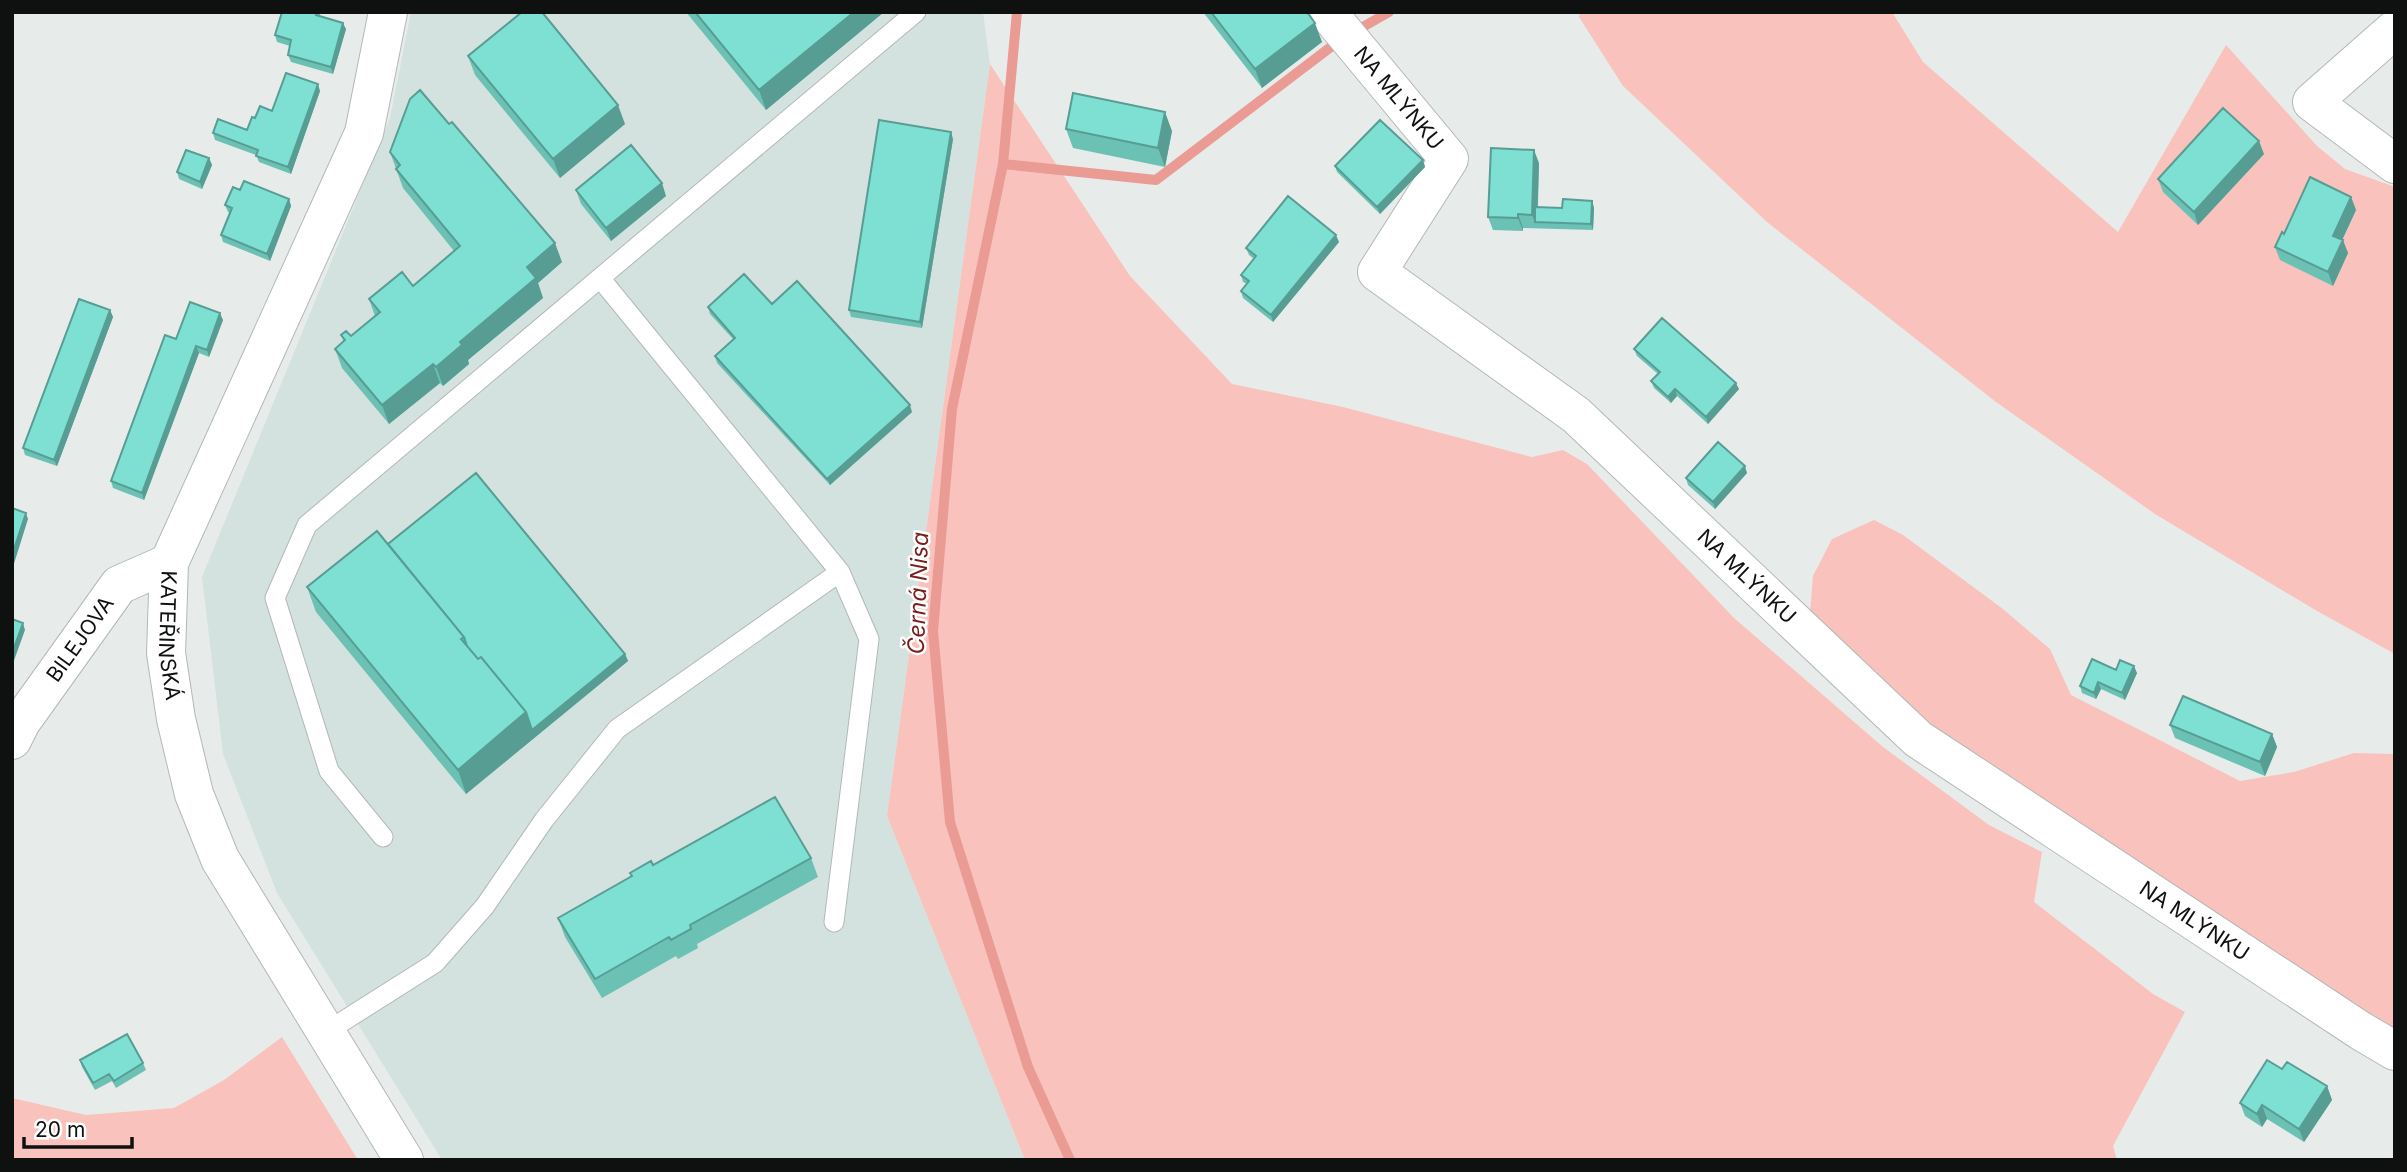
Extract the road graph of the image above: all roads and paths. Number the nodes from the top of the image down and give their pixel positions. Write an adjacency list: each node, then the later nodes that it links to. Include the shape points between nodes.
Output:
1 (388, 12): 7 (street, KATEŘINSKÁ, via 364,133)
2 (916, 12): 6 (lane)
3 (1326, 12): 13 (street, NA MLÝNKU, via 1449,159 1377,272 1576,415 1918,739)
4 (2395, 29): 5 (street, via 2312,102)
5 (2395, 164)
6 (600, 278): 8 (lane); 10 (lane, via 307,525 275,598 328,771)
7 (169, 563): 9 (street, BILEJOVA, via 119,585); 12 (street, KATEŘINSKÁ, via 166,653 194,794 220,859)
8 (840, 572): 11 (lane, via 869,639); 12 (lane, via 617,729 544,820 485,906 435,963)
9 (12, 740)
10 (383, 837)
11 (834, 922)
12 (326, 1032): 14 (street, KATEŘINSKÁ)
13 (2395, 1051)
14 (404, 1160)

